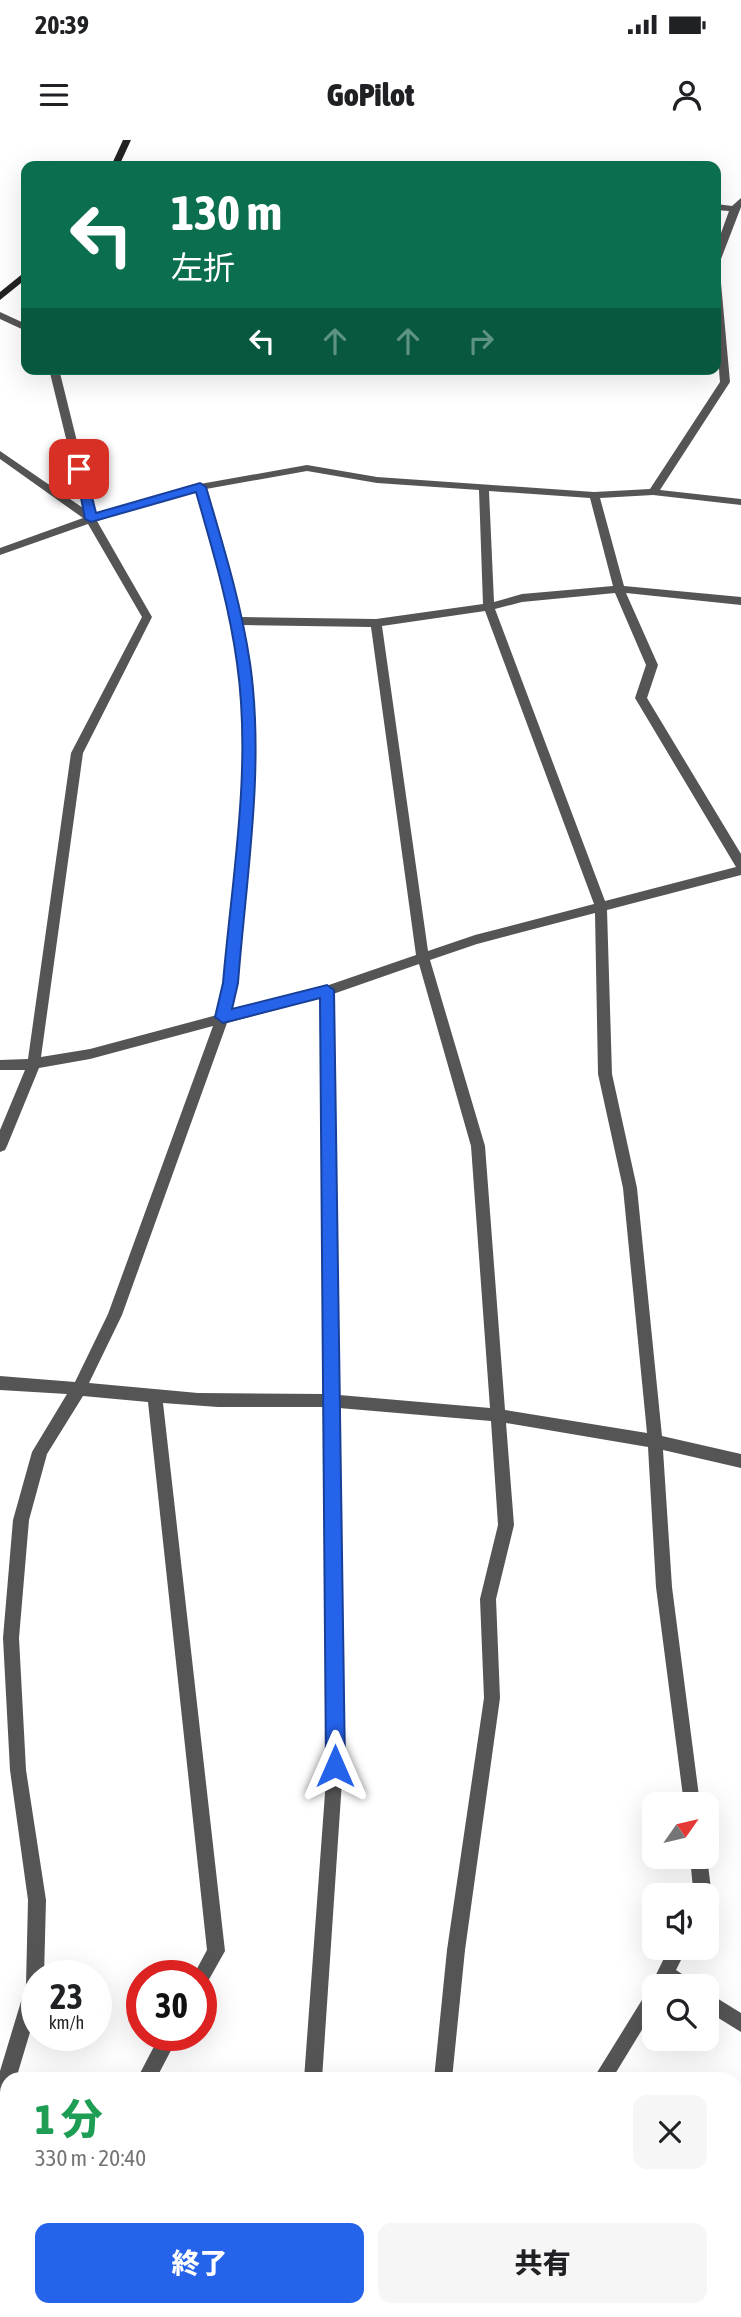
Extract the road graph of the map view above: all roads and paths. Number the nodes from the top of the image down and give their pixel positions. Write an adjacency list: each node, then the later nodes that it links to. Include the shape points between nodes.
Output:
1 (127, 140): 2 (main road)
2 (117, 161)
3 (741, 201): 5 (street)
4 (721, 208): 5 (street)
5 (734, 209): 6 (street)
6 (721, 245)
7 (21, 278): 8 (main road)
8 (0, 297)
9 (0, 316): 10 (street)
10 (21, 326)
11 (721, 338): 16 (street, via 725,382)
12 (55, 375): 19 (street)
13 (0, 454): 19 (street)
14 (200, 487): 15 (street, via 307,468 377,480); 19 (street); 24 (street)
15 (484, 487): 17 (street); 23 (street)
16 (653, 492): 17 (street); 18 (street)
17 (594, 495): 21 (street)
18 (741, 502)
19 (91, 519): 20 (street); 32 (street, via 147,617 77,753)
20 (0, 552)
21 (618, 589): 22 (street); 23 (street, via 522,598); 26 (street, via 652,665 641,698)
22 (741, 601)
23 (489, 607): 25 (street); 28 (street)
24 (236, 621): 25 (street); 31 (street, via 244,665 248,766 231,983)
25 (376, 623): 29 (street)
26 (741, 864)
27 (741, 870): 28 (street)
28 (601, 907): 29 (street); 40 (street, via 605,1074 630,1188)
29 (423, 958): 30 (street); 39 (street, via 478,1146)
30 (327, 990): 31 (street); 38 (street)
31 (223, 1017): 32 (street, via 90,1054); 36 (street, via 116,1315)
32 (34, 1064): 33 (street); 34 (street)
33 (0, 1065)
34 (0, 1146)
35 (0, 1383): 36 (street)
36 (80, 1387): 37 (street); 48 (street, via 40,1452 21,1520 11,1638 18,1770 37,1900 34,1985)
37 (155, 1395): 38 (street); 43 (street, via 216,1951)
38 (332, 1401): 39 (street); 50 (street, via 335,1766)
39 (498, 1416): 40 (street, via 558,1421); 51 (street, via 506,1525 488,1599 492,1698)
40 (655, 1439): 41 (street); 42 (street, via 664,1587)
41 (741, 1461)
42 (690, 1792)
43 (211, 1960)
44 (719, 2009): 46 (street)
45 (642, 2013): 52 (street)
46 (741, 2023)
47 (161, 2051): 49 (street)
48 (8, 2072)
49 (150, 2072)
50 (313, 2072)
51 (444, 2072)
52 (605, 2072)

